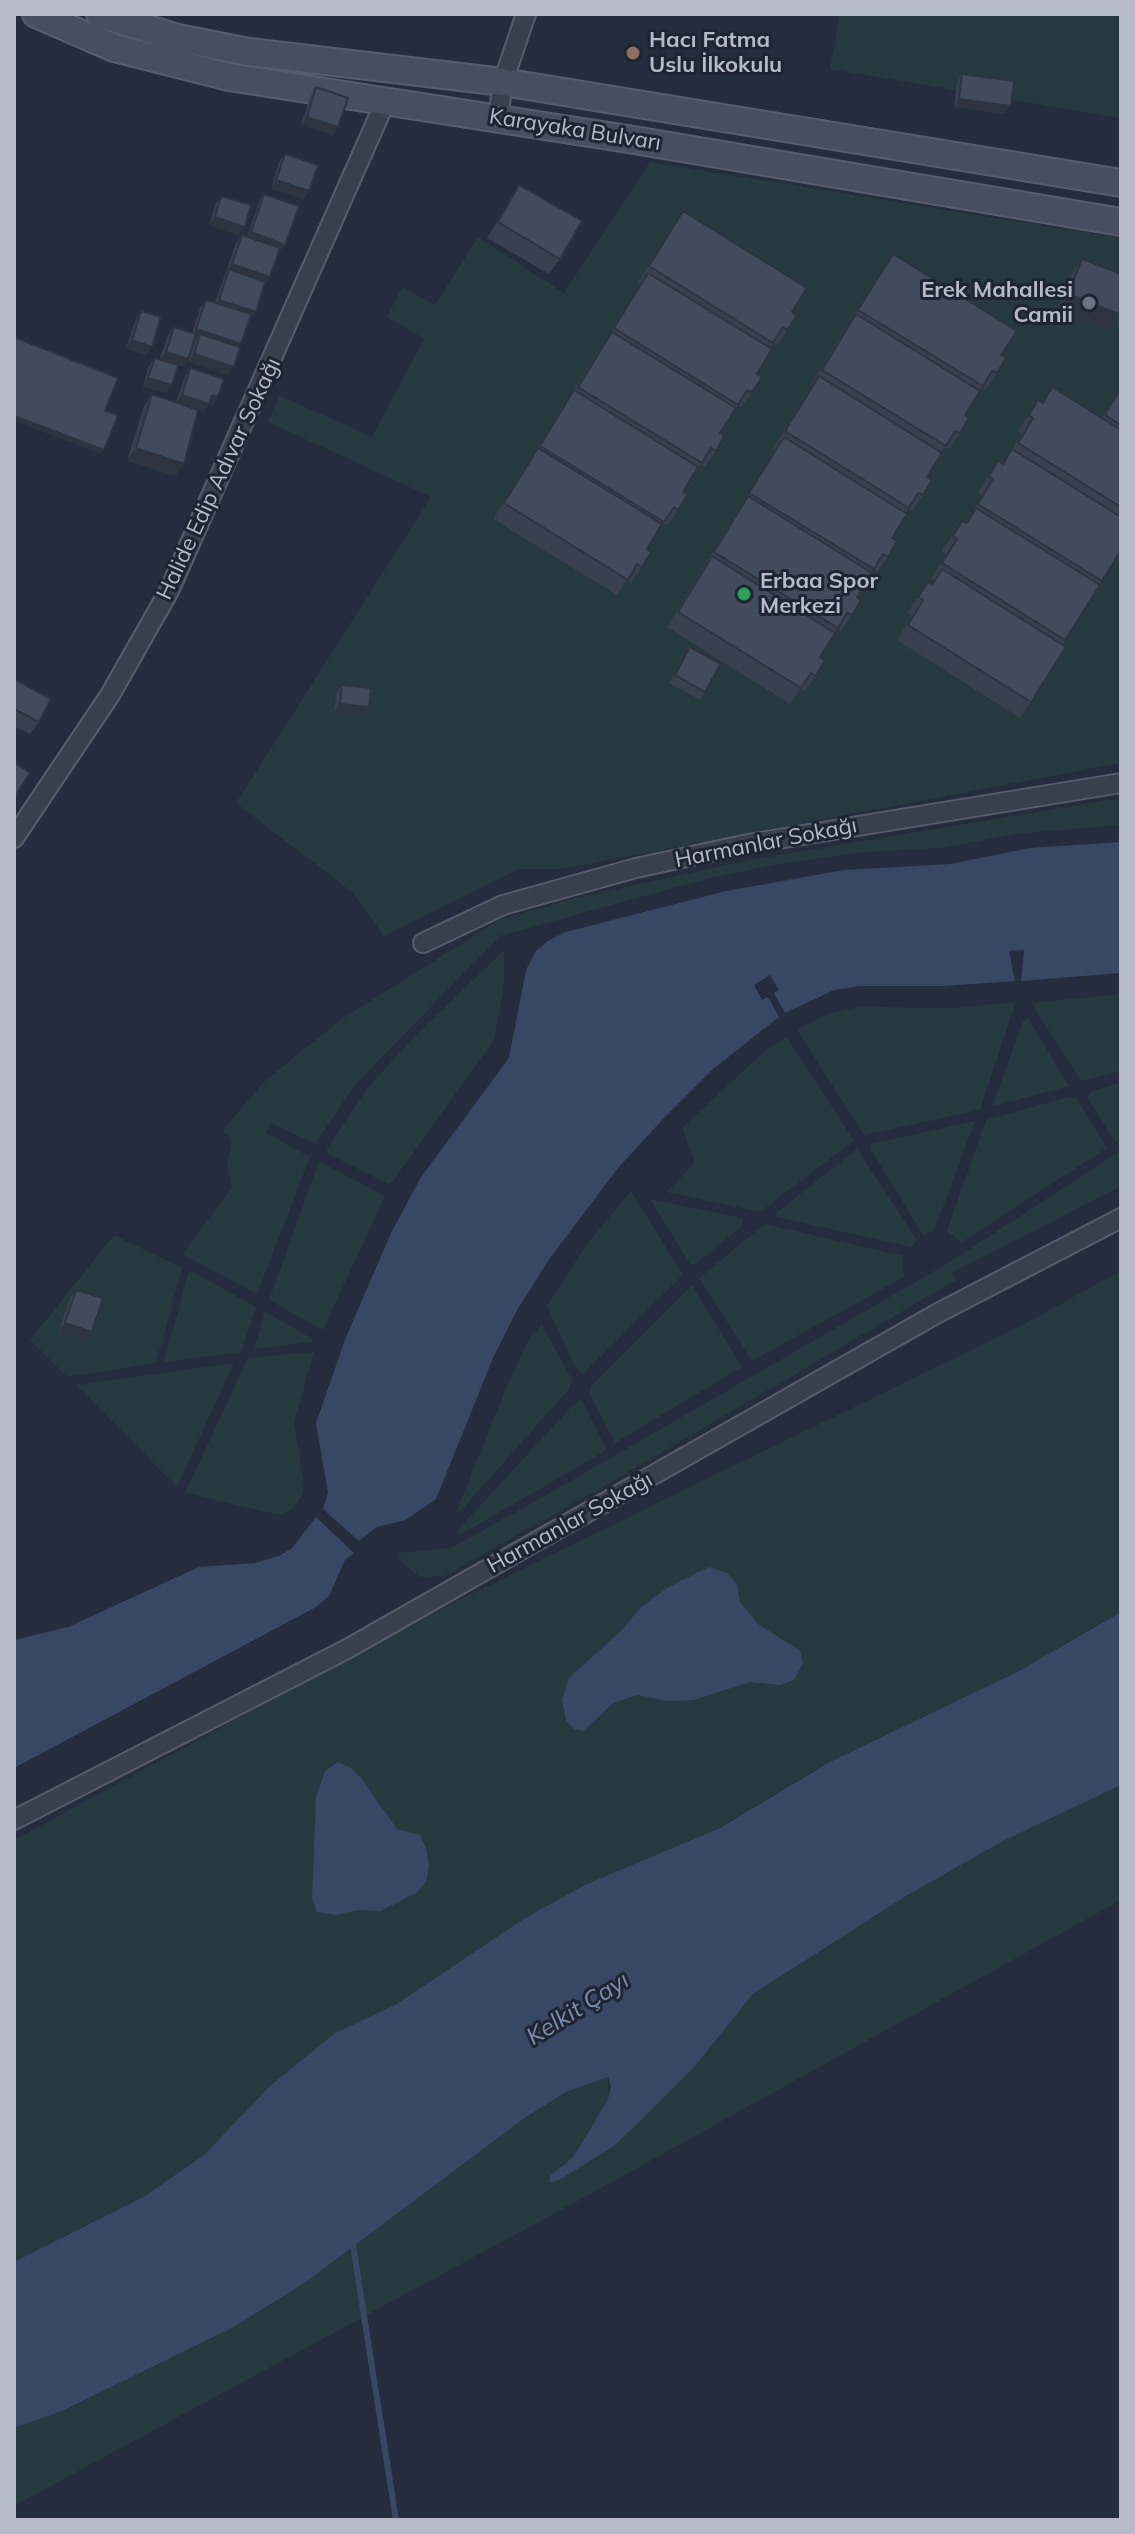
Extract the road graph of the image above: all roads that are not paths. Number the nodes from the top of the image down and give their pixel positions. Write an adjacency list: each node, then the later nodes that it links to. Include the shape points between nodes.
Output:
1 (36, 14): 5 (main road, Karayaka Bulvarı, via 163,63)
2 (100, 14): 4 (main road, Karayaka Bulvarı, via 249,52)
3 (526, 14): 4 (street)
4 (503, 82): 6 (street); 7 (main road, Karayaka Bulvarı)
5 (386, 100): 6 (main road, Karayaka Bulvarı); 10 (street, Halide Edip Adıvar Sokağı, via 169,591 110,695)
6 (498, 118): 8 (main road, Karayaka Bulvarı)
7 (1121, 183)
8 (1121, 222)
9 (1121, 783): 11 (street, Harmanlar Sokağı, via 748,844 636,868 503,905)
10 (14, 838)
11 (423, 943)
12 (1121, 1218): 13 (street, Harmanlar Sokağı, via 974,1292 347,1649)
13 (14, 1820)

